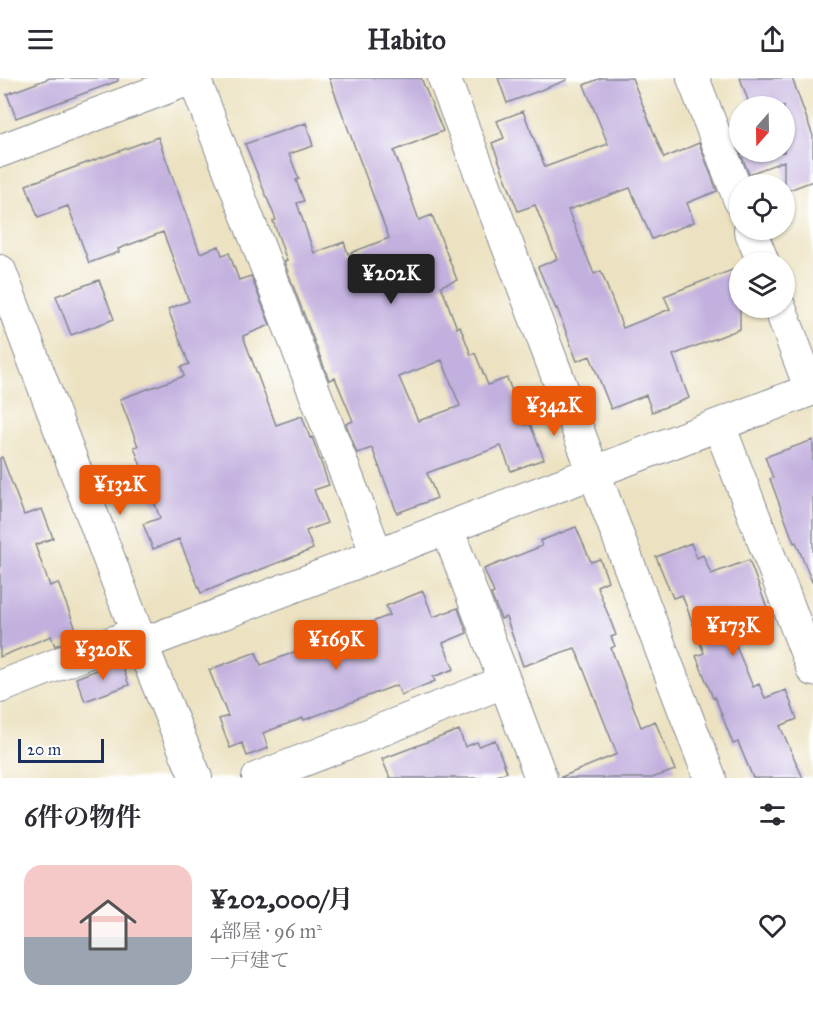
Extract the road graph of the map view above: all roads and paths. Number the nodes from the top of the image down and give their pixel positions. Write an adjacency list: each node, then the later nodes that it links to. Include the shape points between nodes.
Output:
1 (193, 78): 4 (street); 12 (street)
2 (444, 78): 10 (street)
3 (693, 78): 5 (street)
4 (0, 151)
5 (730, 174)
6 (0, 271): 13 (street)
7 (784, 318): 8 (street)
8 (812, 389): 9 (street)
9 (719, 425): 10 (street); 14 (street)
10 (594, 472): 11 (street); 20 (street)
11 (447, 528): 12 (street); 15 (street)
12 (377, 555): 13 (street)
13 (140, 638): 16 (street); 17 (street)
14 (813, 670)
15 (504, 682): 18 (street); 19 (street)
16 (0, 687)
17 (195, 778)
18 (258, 778)
19 (541, 778)
20 (710, 778)

